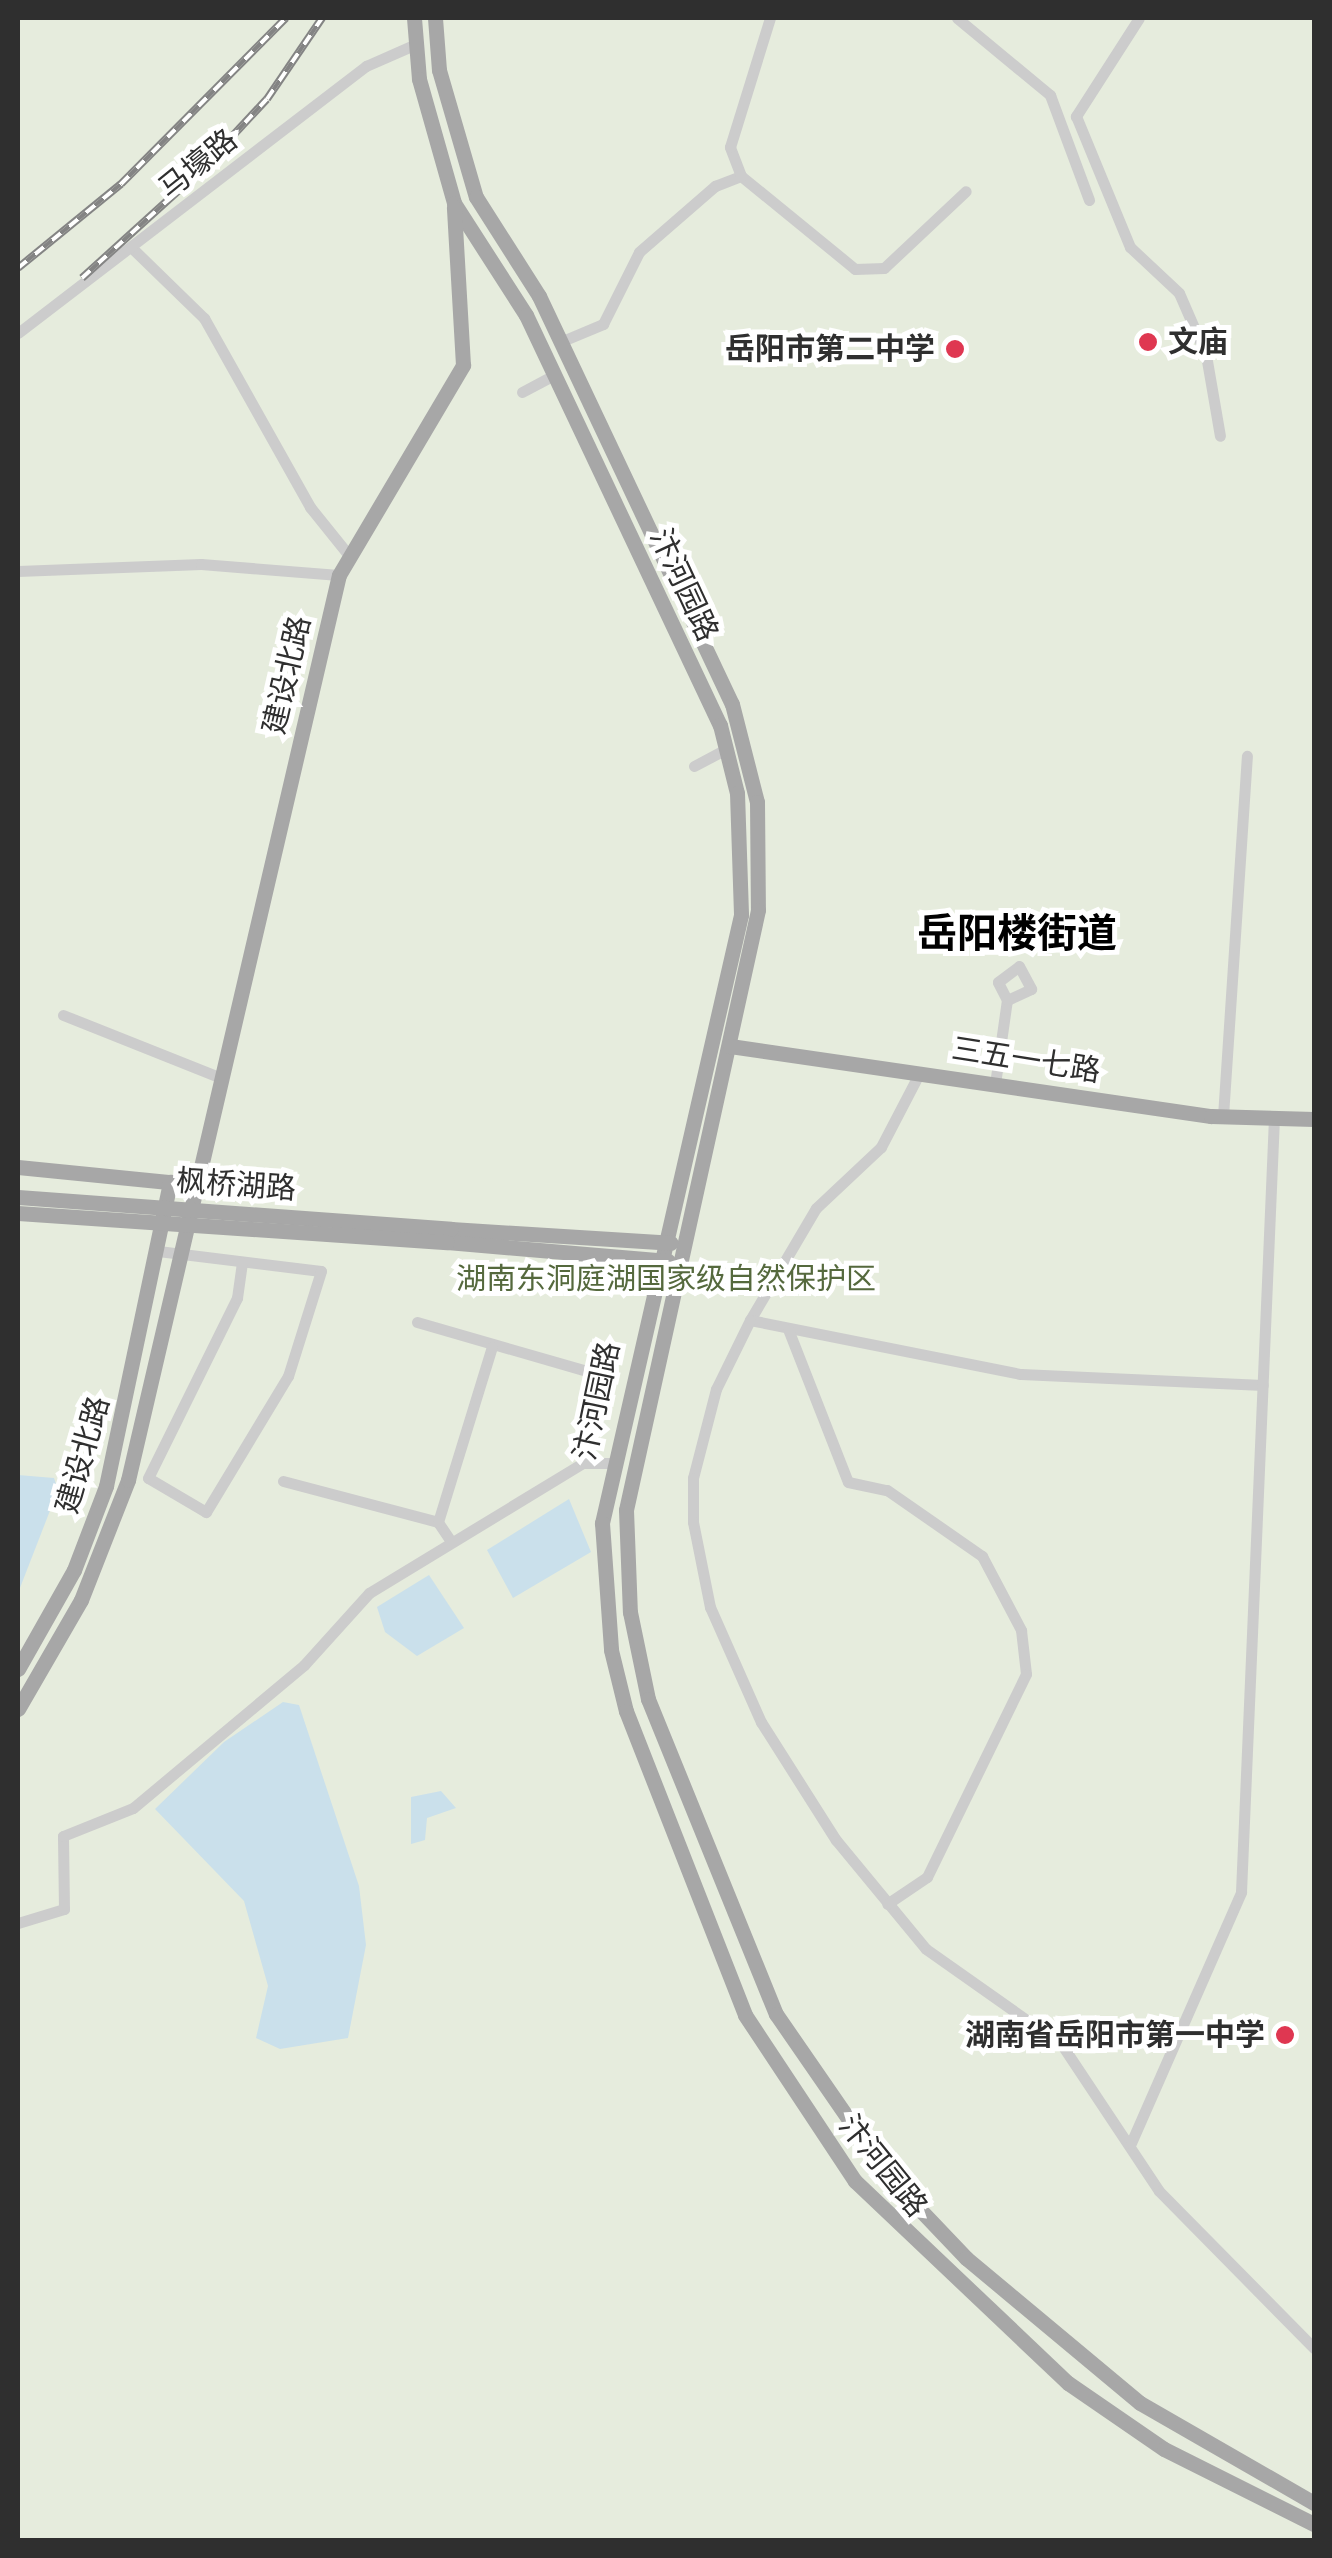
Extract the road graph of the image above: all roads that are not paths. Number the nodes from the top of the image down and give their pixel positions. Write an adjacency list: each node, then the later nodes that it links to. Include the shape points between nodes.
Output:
1 (770, 18): 7 (street, via 730,147)
2 (957, 18): 9 (street, via 1050,94)
3 (1139, 18): 16 (street, via 1076,116 1130,246 1179,293 1206,355)
4 (414, 19): 6 (main road, 汴河园路)
5 (437, 21): 13 (main road, 汴河园路, via 476,197)
6 (416, 44): 10 (main road, 汴河园路); 11 (street, 马壕路, via 366,66)
7 (742, 176): 8 (street, via 854,269 884,268); 13 (street, via 729,176 639,252 603,324)
8 (966, 191)
9 (1089, 200)
10 (454, 203): 14 (main road, 汴河园路); 17 (main road, 建设北路, via 459,379)
11 (134, 250): 12 (street, 马壕路); 17 (street, via 204,318 310,507)
12 (18, 333)
13 (560, 342): 25 (main road, 汴河园路, via 745,744 760,877)
14 (554, 375): 15 (street); 20 (main road, 汴河园路)
15 (522, 392)
16 (1220, 436)
17 (347, 553): 19 (main road, 建设北路)
18 (18, 571): 19 (street, via 201,564)
19 (339, 574): 27 (main road, 建设北路)
20 (726, 749): 22 (street); 29 (main road, 汴河园路, via 737,793 741,915)
21 (1247, 756): 31 (street)
22 (694, 766)
23 (1006, 1000): 28 (street)
24 (63, 1015): 27 (street)
25 (730, 1046): 26 (main road, 三五一七路); 30 (main road, 汴河园路)
26 (920, 1072): 28 (main road, 三五一七路); 46 (street, via 881,1147 816,1208)
27 (220, 1078): 36 (main road, 建设北路)
28 (995, 1084): 31 (main road, 三五一七路)
29 (696, 1108): 30 (main road, via 706,1122); 42 (main road, 汴河园路)
30 (714, 1113): 40 (main road, 汴河园路)
31 (1223, 1116): 32 (main road, 三五一七路)
32 (1274, 1118): 33 (main road, 三五一七路); 51 (street)
33 (1314, 1119)
34 (18, 1167): 35 (main road)
35 (170, 1182): 36 (main road); 41 (main road, 建设北路)
36 (192, 1185): 43 (main road, 建设北路)
37 (18, 1197): 39 (main road, 枫桥湖路, bridge)
38 (18, 1213): 39 (main road, 枫桥湖路, bridge)
39 (449, 1236): 42 (main road)
40 (685, 1244): 42 (main road); 45 (main road, 汴河园路)
41 (158, 1251): 43 (street); 56 (main road, 建设北路, via 106,1486 74,1570)
42 (660, 1251): 45 (main road); 52 (main road, 汴河园路)
43 (178, 1254): 44 (street); 57 (main road, 建设北路, via 113,1525)
44 (242, 1262): 44 (street, via 322,1270 288,1376 206,1512 148,1478 237,1298)
45 (681, 1262): 62 (main road, 汴河园路, via 626,1510 630,1612 648,1699 776,2014 834,2107 966,2258 1140,2404)
46 (750, 1320): 48 (street); 58 (street, via 716,1389 694,1478 700,1572 762,1722)
47 (417, 1322): 49 (street)
48 (788, 1329): 51 (street, via 1021,1374); 58 (street, via 848,1482 887,1490 982,1556 1021,1630 1026,1674 928,1878)
49 (492, 1348): 50 (street); 54 (street)
50 (607, 1377)
51 (1263, 1385): 60 (street, via 1241,1892)
52 (610, 1463): 55 (street, via 582,1464); 63 (main road, 汴河园路, via 604,1586 626,1711 722,1964 806,2115 916,2249 1068,2383 1164,2450)
53 (283, 1481): 54 (street)
54 (438, 1522): 55 (street)
55 (450, 1540): 59 (street, via 369,1593 304,1664 134,1808 63,1836 64,1909)
56 (18, 1669)
57 (18, 1709)
58 (887, 1904): 60 (street, via 926,1949 1062,2045)
59 (18, 1923)
60 (1131, 2144): 61 (street, via 1158,2191)
61 (1314, 2348)
62 (1314, 2503)
63 (1314, 2524)

